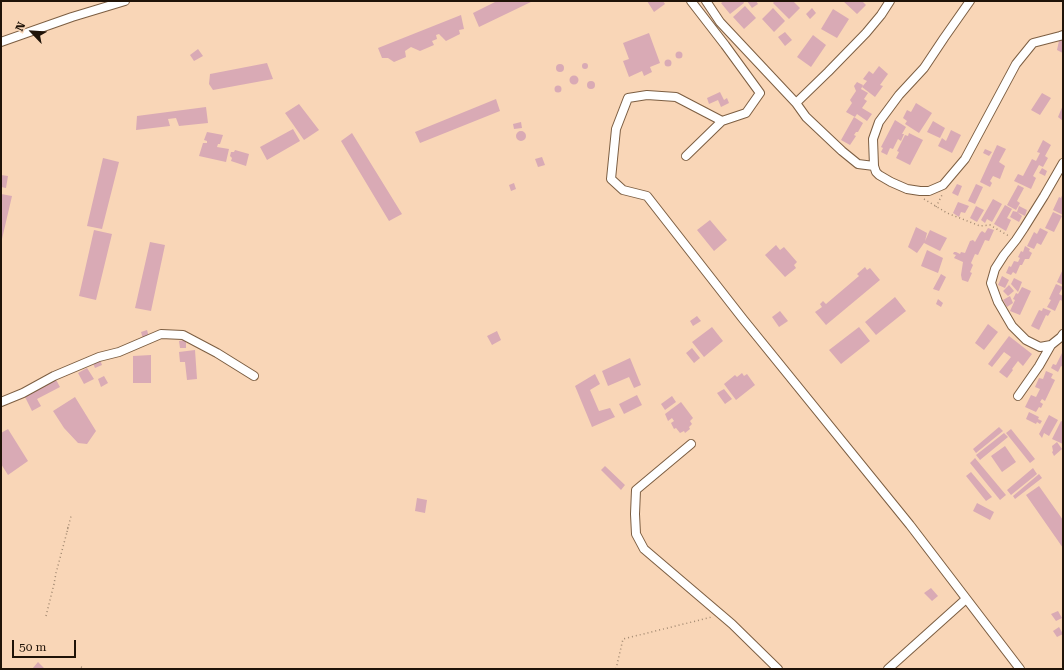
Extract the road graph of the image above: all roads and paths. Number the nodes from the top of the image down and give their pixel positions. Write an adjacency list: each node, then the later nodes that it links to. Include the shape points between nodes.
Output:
1 (125, 1): 7 (street)
2 (690, 1): 9 (street, via 760,94 746,112)
3 (706, 1): 8 (street, via 720,22)
4 (890, 1): 8 (street, via 866,33)
5 (970, 1): 12 (street, via 924,68 879,122 873,139)
6 (1063, 34): 13 (street, via 1033,43 1016,64 965,159)
7 (1, 42)
8 (796, 103): 12 (street, via 806,117 858,164)
9 (722, 121): 10 (street); 26 (street, via 676,97 647,95 628,98 616,129 611,179 623,190 647,196 910,525)
10 (686, 156)
11 (1063, 163): 16 (street)
12 (874, 166): 13 (street, via 879,175 907,188 929,191)
13 (943, 185): 15 (path, via 943,193)
14 (918, 196): 15 (path)
15 (936, 207): 16 (path, via 980,226 990,226)
16 (1016, 240): 18 (street, via 995,269 991,283 998,302 1012,326 1026,340 1040,347)
17 (1063, 334): 18 (street)
18 (1052, 345): 20 (street)
19 (254, 376): 21 (street, via 183,335 161,334 54,376)
20 (1018, 396)
21 (1, 402)
22 (691, 444): 27 (street, via 636,490 636,534 644,549)
23 (71, 516): 25 (path)
24 (68, 527): 25 (path)
25 (67, 532): 28 (path)
26 (966, 599): 33 (street); 34 (street)
27 (722, 614): 31 (path, via 623,639); 32 (street)
28 (46, 616)
29 (81, 666): 30 (path)
30 (85, 669)
31 (616, 669)
32 (778, 669)
33 (888, 669)
34 (1020, 669)

